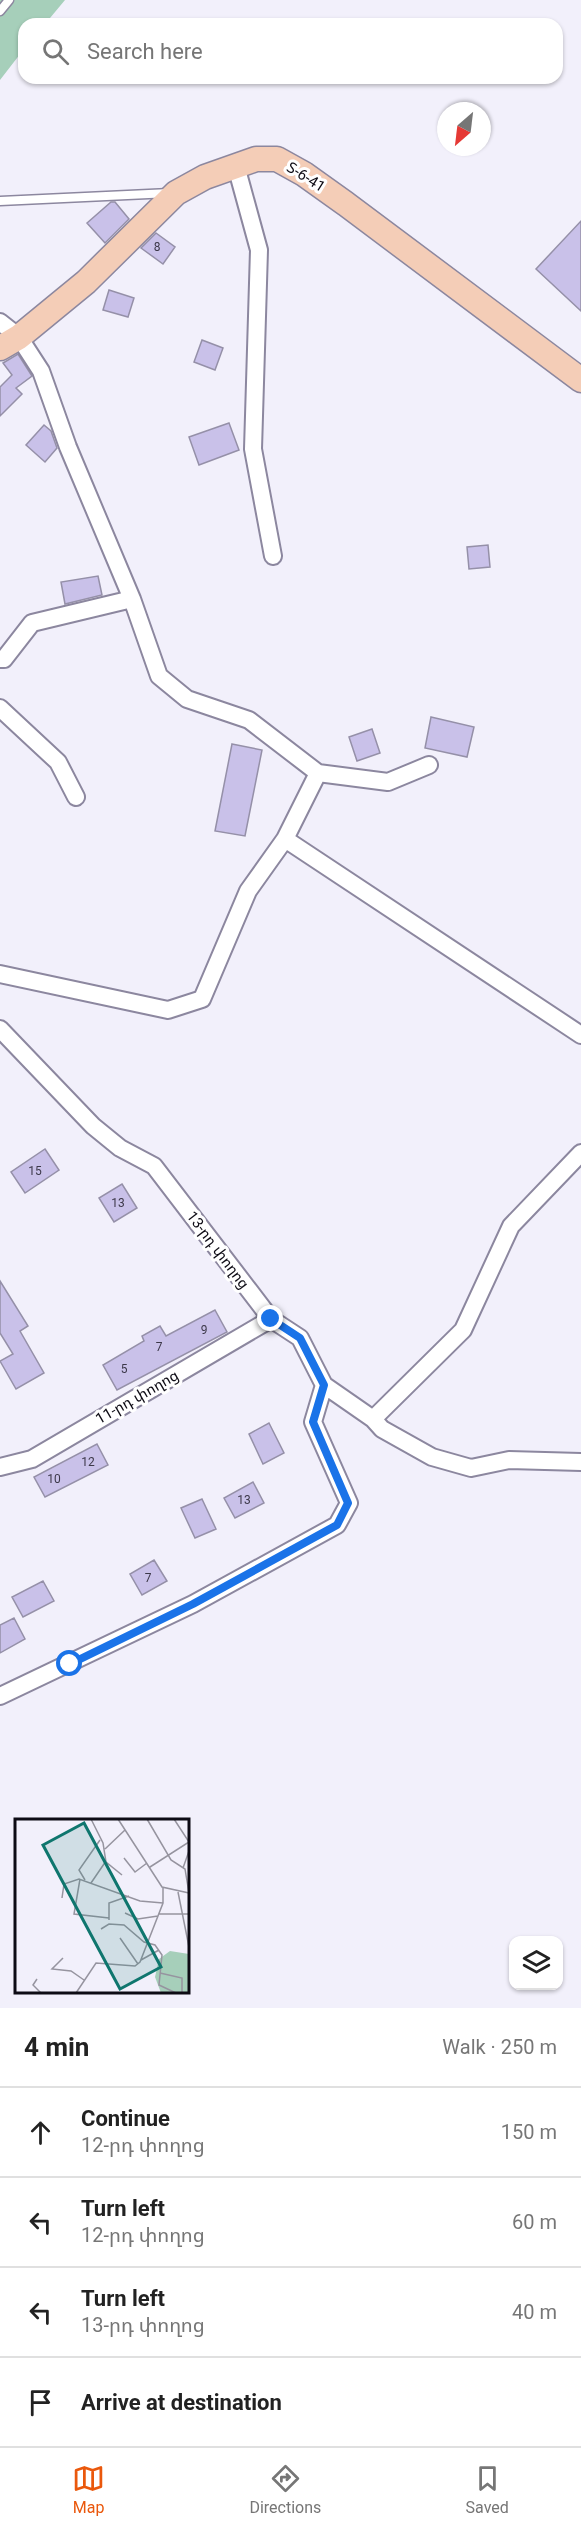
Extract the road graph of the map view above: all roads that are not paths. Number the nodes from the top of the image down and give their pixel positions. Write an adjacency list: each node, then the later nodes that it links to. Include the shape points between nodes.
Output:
1 (9, 0): 2 (lane)
2 (0, 11)
3 (236, 166): 4 (main road, Տ-6-41 / Տ-6-41); 8 (main road, Տ-6-41 / Տ-6-41, via 256,159 277,159 304,174); 9 (street, via 259,250 253,449)
4 (176, 193): 5 (lane); 7 (main road, Տ-6-41 / Տ-6-41, via 86,282)
5 (0, 201)
6 (0, 322): 7 (street)
7 (10, 343): 10 (street, via 41,371 68,447)
8 (581, 380)
9 (273, 556)
10 (132, 599): 11 (street, via 32,623); 14 (street, via 159,676 187,699 249,720)
11 (0, 659)
12 (0, 708): 15 (street, via 58,762)
13 (429, 765): 14 (street, via 388,782)
14 (318, 773): 16 (street)
15 (76, 797)
16 (285, 839): 17 (street, via 248,891 202,999 168,1010); 19 (street)
17 (0, 974)
18 (0, 1029): 21 (street, 13-րդ փողոց, via 93,1126 120,1148 154,1166)
19 (581, 1035)
20 (581, 1154): 23 (street, via 511,1226 463,1330)
21 (271, 1319): 22 (street, 13-րդ փողոց, via 300,1338); 25 (street, 11-րդ փողոց, via 32,1459)
22 (324, 1385): 23 (street, 13-րդ փողոց); 26 (street, via 313,1422 348,1503 337,1525 193,1604)
23 (373, 1419): 24 (street, 13-րդ փողոց, via 382,1429 432,1457 471,1468 509,1460)
24 (581, 1462)
25 (0, 1467)
26 (0, 1696)

